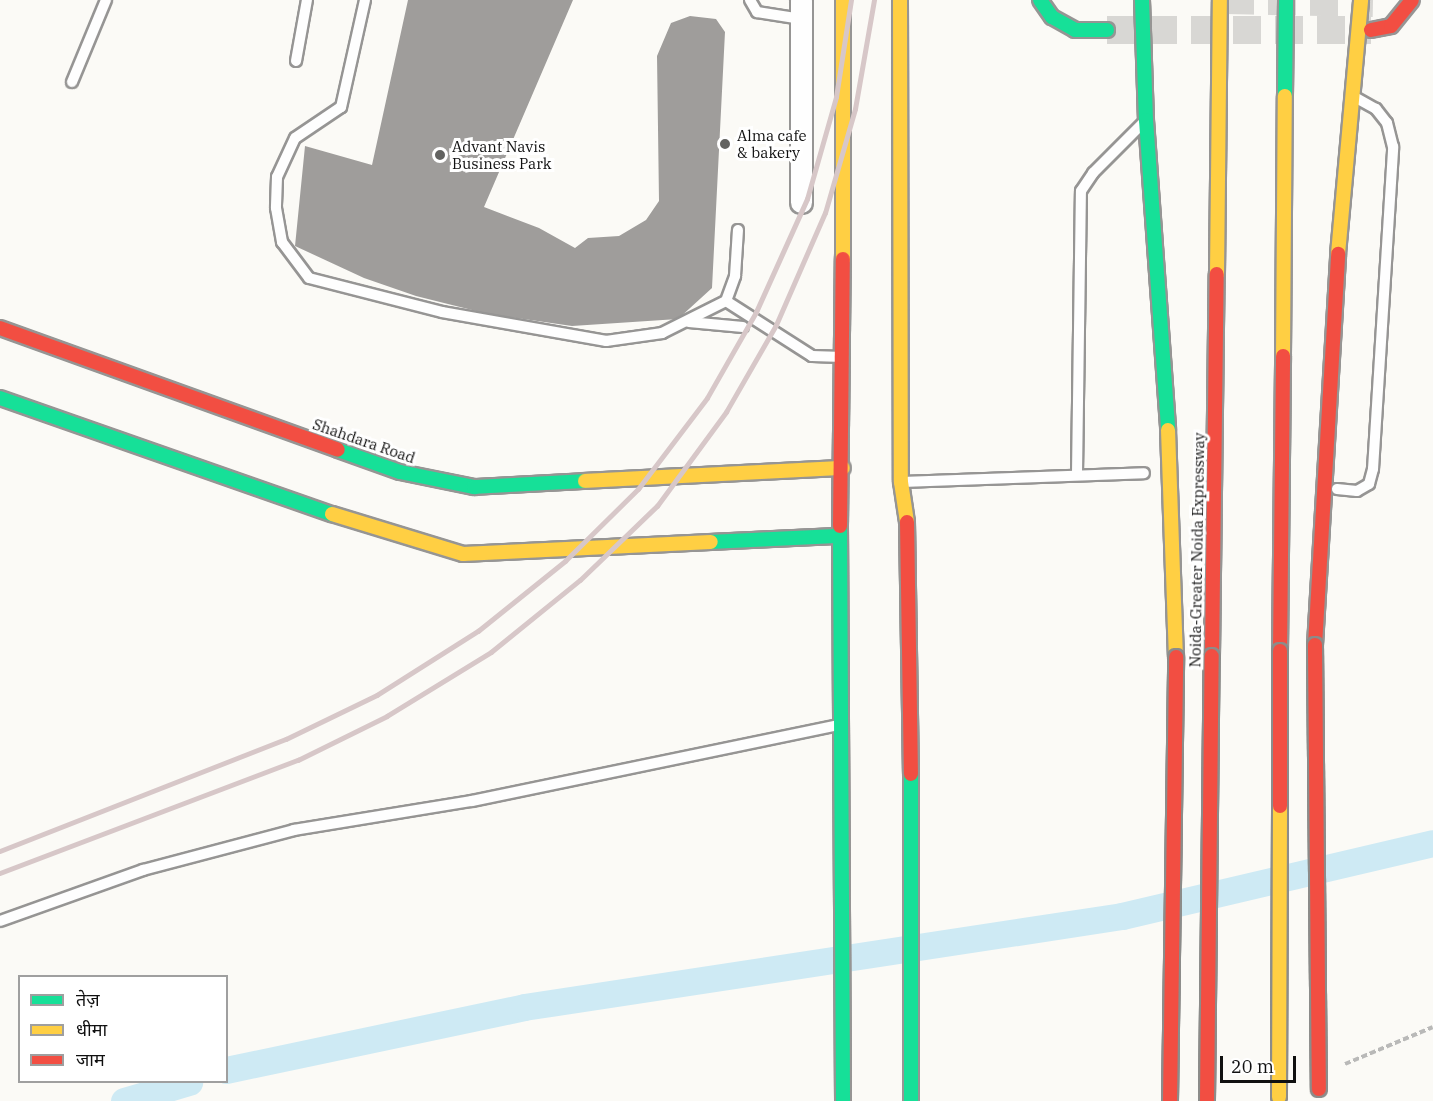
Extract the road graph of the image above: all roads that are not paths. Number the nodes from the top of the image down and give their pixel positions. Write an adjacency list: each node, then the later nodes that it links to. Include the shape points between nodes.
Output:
1 (106, 0): 17 (lane)
2 (307, 0): 16 (lane)
3 (366, 0): 23 (lane, via 341,107 295,138 277,177 276,208 282,242 309,278 442,312 606,341 662,333)
4 (750, 0): 13 (lane, via 757,12)
5 (843, 0): 26 (main road)
6 (900, 0): 31 (main road)
7 (1040, 0): 14 (main road, via 1052,17 1075,30)
8 (1142, 0): 19 (main road)
9 (1220, 0): 41 (main road, Noida-Greater Noida Expressway, bridge)
10 (1286, 0): 37 (main road, bridge)
11 (1412, 0): 15 (main road, via 1390,26)
12 (1369, 1): 18 (main road)
13 (801, 10): 20 (street)
14 (1107, 30)
15 (1371, 30)
16 (296, 61)
17 (72, 82)
18 (1353, 96): 32 (lane, via 1377,109 1387,123 1393,147 1373,469 1369,484 1357,491); 36 (main road, bridge, via 1330,333 1315,645)
19 (1146, 120): 29 (lane, via 1093,173 1082,191); 40 (main road, bridge, via 1171,469 1176,657)
20 (801, 202)
21 (738, 230): 22 (lane, via 735,276)
22 (726, 301): 23 (lane); 26 (lane, via 812,356)
23 (689, 322): 24 (lane)
24 (743, 327)
25 (0, 328): 28 (main road, Shahdara Road, via 400,472 474,487)
26 (843, 357): 28 (main road)
27 (0, 398): 33 (main road, via 363,525 463,554)
28 (843, 468): 33 (main road)
29 (1077, 473): 30 (lane); 31 (lane)
30 (1144, 473)
31 (901, 482): 39 (main road, via 908,533)
32 (1337, 489)
33 (840, 536): 34 (main road)
34 (842, 725): 35 (lane, via 472,801 294,830 143,870); 38 (main road)
35 (0, 921)
36 (1319, 1095)
37 (1279, 1099)
38 (843, 1101)
39 (911, 1101)
40 (1170, 1101)
41 (1207, 1101)

